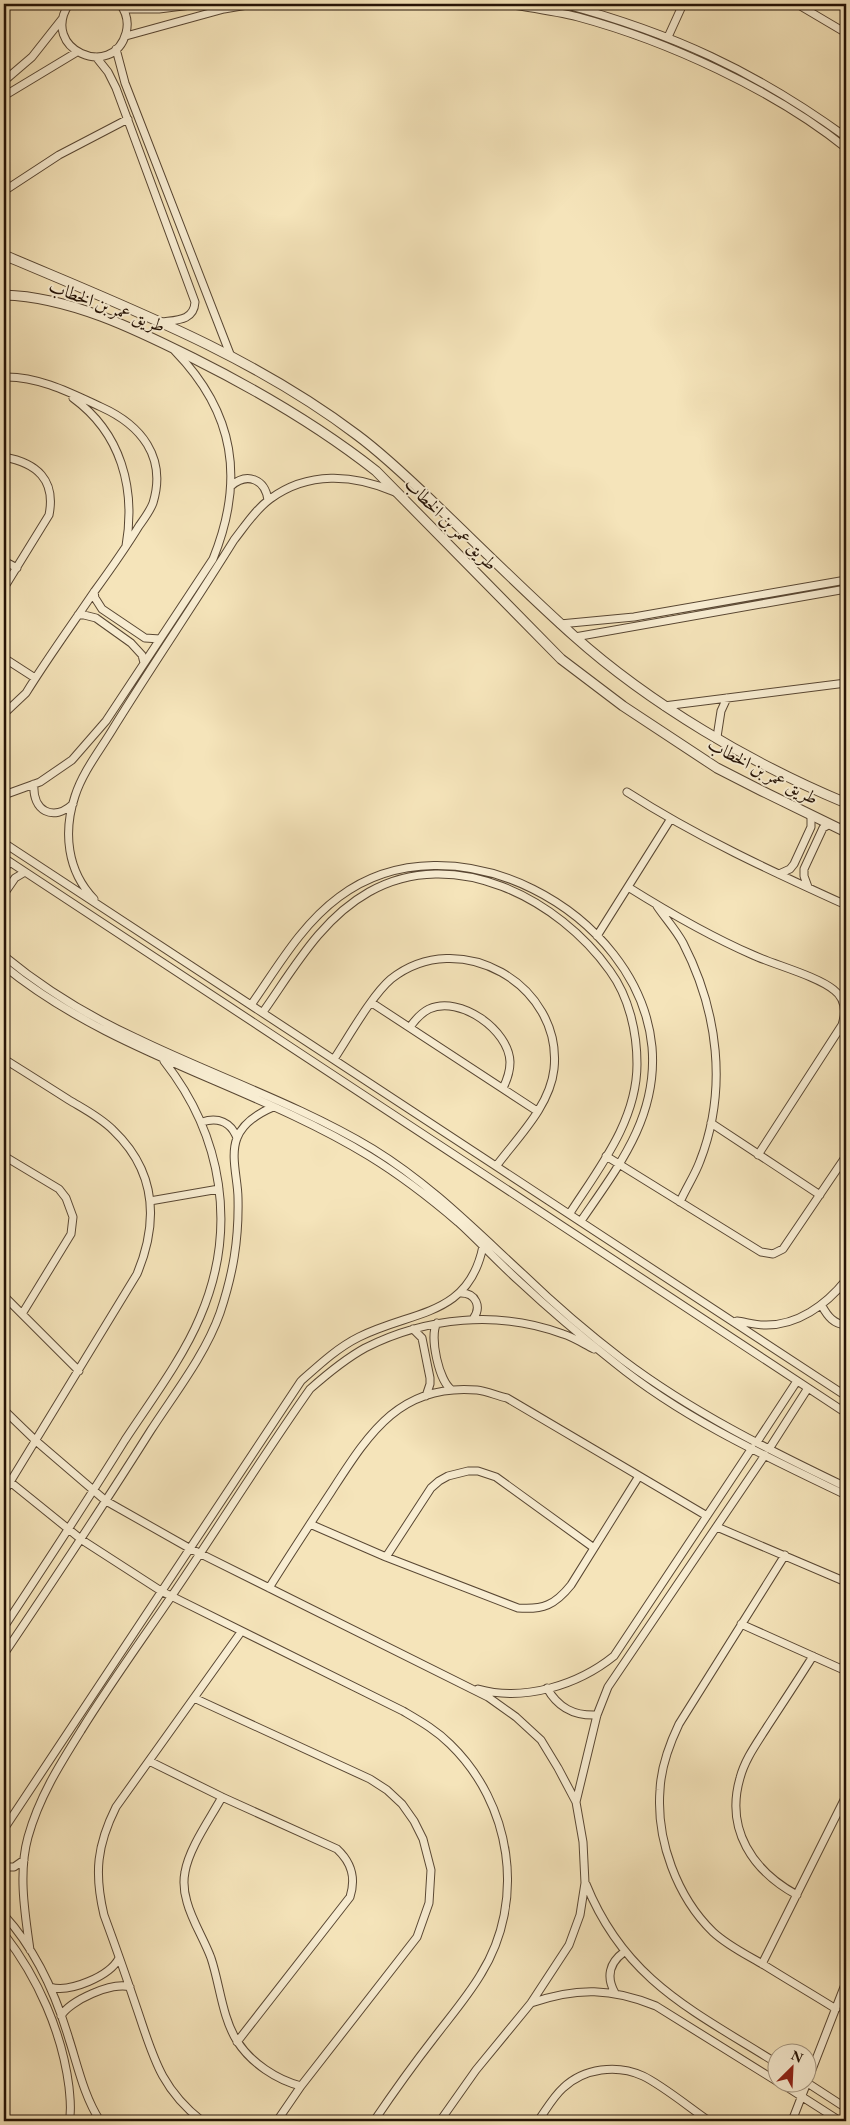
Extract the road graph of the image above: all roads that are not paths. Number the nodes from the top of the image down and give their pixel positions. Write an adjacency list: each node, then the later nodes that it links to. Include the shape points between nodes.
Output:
1 (70, 4): 9 (street)
2 (199, 4): 8 (street, via 159,9)
3 (253, 4): 11 (street)
4 (507, 4): 20 (street, via 578,17 702,63 771,98)
5 (564, 4): 12 (street)
6 (683, 4): 12 (street)
7 (797, 4): 10 (street)
8 (122, 6): 11 (street, via 128,22)
9 (64, 11): 14 (street, via 65,37); 16 (street, via 32,57)
10 (845, 30)
11 (126, 36): 13 (street)
12 (668, 37): 19 (street, via 763,82)
13 (116, 49): 15 (street); 26 (street, via 125,83)
14 (77, 52): 15 (street); 17 (street)
15 (96, 57): 18 (street, via 112,79)
16 (4, 81)
17 (4, 96)
18 (128, 119): 21 (street, via 59,155); 24 (street, via 195,302 188,316)
19 (846, 137)
20 (846, 148)
21 (4, 191)
22 (4, 255): 24 (street, طريق عمر بن الخطاب)
23 (4, 294): 25 (street, طريق عمر بن الخطاب, via 67,306)
24 (161, 322): 26 (street, طريق عمر بن الخطاب)
25 (172, 347): 30 (street, via 203,384 220,418 228,446); 31 (street, طريق عمر بن الخطاب, via 258,391 305,420 376,471)
26 (230, 354): 41 (street, طريق عمر بن الخطاب, via 329,414 388,459)
27 (4, 377): 28 (street, via 24,378)
28 (60, 389): 33 (street, via 82,404 115,446 130,497 130,524); 33 (street, via 120,416 138,432 151,452 156,478 152,505)
29 (4, 457): 35 (street, via 31,466 44,476 52,502 49,515)
30 (231, 486): 32 (street, via 237,480 255,479 267,491); 43 (street, via 224,532 213,559)
31 (397, 492): 32 (street, via 364,480 330,477 298,484); 57 (street, طريق عمر بن الخطاب, via 561,659 623,706 717,768)
32 (268, 500): 56 (street, via 234,540 132,696 82,779)
33 (125, 550): 39 (street)
34 (4, 561): 35 (street)
35 (17, 568): 37 (street)
36 (846, 580): 41 (street, via 625,618)
37 (4, 588)
38 (846, 589): 42 (street)
39 (94, 592): 40 (street); 43 (street, via 102,609 145,638)
40 (78, 616): 45 (street, via 96,618 132,643); 46 (street)
41 (560, 624): 42 (street, طريق عمر بن الخطاب)
42 (576, 637): 49 (street, طريق عمر بن الخطاب)
43 (160, 639): 45 (street)
44 (4, 658): 46 (street)
45 (144, 663): 52 (street, via 106,720 72,760)
46 (35, 678): 50 (street, via 26,693)
47 (846, 683): 48 (street)
48 (727, 698): 49 (street); 51 (street)
49 (664, 706): 51 (street, طريق عمر بن الخطاب)
50 (4, 712)
51 (717, 737): 55 (street, طريق عمر بن الخطاب, via 795,780)
52 (34, 784): 54 (street); 56 (street, via 33,795 45,811 55,814)
53 (627, 792): 58 (street)
54 (4, 795)
55 (846, 803)
56 (73, 804): 71 (street, via 68,831 73,866)
57 (811, 815): 59 (street, طريق عمر بن الخطاب); 65 (street, via 811,827 794,864)
58 (670, 820): 65 (street); 66 (street)
59 (830, 824): 60 (street, طريق عمر بن الخطاب); 67 (street, via 823,828 804,869)
60 (846, 832)
61 (4, 843): 71 (street)
62 (6, 859): 63 (street); 64 (street)
63 (25, 872): 68 (street, via 15,878); 113 (street)
64 (4, 874)
65 (778, 874): 67 (street)
66 (628, 887): 69 (street); 72 (street)
67 (808, 888): 70 (street)
68 (4, 894)
69 (655, 904): 86 (street, via 686,949 702,982 713,1026 717,1072); 88 (street, via 713,936 834,989 841,997 845,1015 842,1025)
70 (846, 905)
71 (101, 907): 76 (street)
72 (597, 936): 76 (street, via 546,896 517,880 456,865 425,865 395,870 339,896 316,916); 92 (street, via 634,988 646,1017 652,1047 648,1106)
73 (4, 956): 120 (street, via 46,988 136,1039 326,1123 374,1150 463,1216 524,1276 623,1359)
74 (4, 966): 79 (street, via 41,994 84,1020)
75 (372, 1002): 78 (street); 81 (street); 84 (street, via 390,980 415,964 443,958 472,960 499,971 523,988 548,1025 554,1047 554,1070)
76 (251, 1005): 77 (street)
77 (263, 1012): 81 (street); 90 (street, via 326,925 371,891 398,880 436,875 484,880 511,890 540,904 591,946 611,972 626,1001 637,1065 633,1097 623,1128)
78 (410, 1027): 82 (street); 82 (street, via 428,1009 439,1006 454,1007 480,1018 508,1048 509,1069)
79 (162, 1058): 83 (street); 85 (street, via 187,1093)
80 (4, 1059): 96 (street, via 112,1129 140,1166)
81 (334, 1059): 93 (street)
82 (503, 1088): 84 (street)
83 (273, 1107): 87 (street, via 246,1124); 100 (street, via 370,1156 415,1187)
84 (538, 1111): 93 (street)
85 (202, 1122): 87 (street, via 224,1122); 94 (street, via 215,1161)
86 (711, 1124): 88 (street); 97 (street, via 700,1161)
87 (237, 1138): 131 (street, via 238,1240 230,1283 195,1362)
88 (758, 1155): 95 (street)
89 (4, 1156): 105 (street, via 59,1189 73,1217 71,1234)
90 (606, 1156): 92 (street); 98 (street)
91 (846, 1156): 95 (street)
92 (619, 1165): 97 (street); 99 (street)
93 (496, 1166): 98 (street)
94 (219, 1189): 96 (street); 128 (street, via 220,1241 214,1280 200,1318)
95 (820, 1195): 97 (street, via 783,1249 772,1254 761,1252)
96 (150, 1201): 112 (street, via 149,1241 137,1274)
97 (680, 1202)
98 (570, 1213): 99 (street)
99 (581, 1221): 107 (street)
100 (483, 1246): 102 (street, via 480,1262); 111 (street)
101 (846, 1280): 104 (street)
102 (461, 1292): 106 (street, via 470,1294 477,1301 478,1311); 137 (street, via 447,1304 389,1323 357,1338 301,1381)
103 (4, 1296): 105 (street)
104 (822, 1306): 107 (street, via 795,1320 764,1325); 109 (street, via 834,1321)
105 (22, 1314): 112 (street)
106 (473, 1319): 108 (street); 111 (street, via 519,1322 563,1334)
107 (734, 1320): 117 (street)
108 (437, 1323): 110 (street); 115 (street, via 433,1335 442,1380)
109 (846, 1326)
110 (413, 1329): 116 (street, via 422,1338 430,1378); 139 (street, via 364,1348 310,1389)
111 (604, 1354): 120 (street, via 653,1391)
112 (79, 1370): 121 (street)
113 (797, 1381): 114 (street); 122 (street)
114 (808, 1388): 119 (street); 123 (street)
115 (452, 1390): 116 (street); 125 (street, via 478,1390 507,1398)
116 (426, 1396): 133 (street, via 402,1406 381,1422 361,1446)
117 (846, 1396)
118 (4, 1410): 121 (street)
119 (846, 1413)
120 (716, 1425): 122 (street)
121 (36, 1441): 126 (street); 128 (street)
122 (754, 1445): 123 (street); 132 (street)
123 (767, 1452): 124 (street); 134 (street)
124 (790, 1463): 127 (street); 130 (street)
125 (639, 1476): 132 (street); 138 (street)
126 (7, 1480): 129 (street); 135 (street)
127 (846, 1487)
128 (93, 1491): 131 (street); 135 (street)
129 (4, 1492)
130 (846, 1495)
131 (106, 1501): 136 (street); 137 (street)
132 (707, 1516): 153 (street, via 614,1656 598,1669 574,1681)
133 (310, 1524): 141 (street); 143 (street)
134 (717, 1527): 140 (street); 155 (street, via 616,1674)
135 (68, 1530): 136 (street); 147 (street)
136 (82, 1540): 144 (street); 149 (street)
137 (189, 1548): 139 (street); 144 (street)
138 (594, 1548): 141 (street, via 562,1598 534,1609 518,1608); 141 (street, via 496,1477 468,1471 448,1476 430,1488)
139 (200, 1554): 143 (street); 145 (street)
140 (785, 1555): 142 (street); 146 (street)
141 (386, 1557)
142 (846, 1582)
143 (269, 1588): 152 (street)
144 (160, 1591): 145 (street); 160 (street)
145 (172, 1597): 148 (street); 161 (street, via 104,1693 54,1772 33,1821)
146 (741, 1624): 150 (street); 170 (street, via 670,1742 659,1790 660,1807 669,1863 694,1911 736,1950)
147 (4, 1627)
148 (241, 1632): 154 (street); 195 (street, via 403,1711 450,1743 484,1787 504,1839 507,1894 503,1922 494,1949 482,1973)
149 (4, 1654)
150 (813, 1656): 151 (street); 164 (street, via 748,1758 736,1798 741,1837 750,1854 763,1872)
151 (846, 1671)
152 (457, 1682): 153 (street, via 486,1691 517,1693); 159 (street, via 516,1716 541,1740)
153 (547, 1688): 155 (street, via 566,1710)
154 (194, 1698): 156 (street); 182 (street, via 370,1779 387,1790 414,1821 428,1854 431,1878 429,1903 417,1937)
155 (597, 1715): 159 (street)
156 (149, 1761): 158 (street); 169 (street, via 116,1807 100,1849 99,1893)
157 (846, 1796): 164 (street)
158 (222, 1797): 178 (street, via 190,1856 184,1872 184,1888 187,1904 211,1958); 178 (street, via 337,1849 345,1856 353,1876 350,1897)
159 (576, 1802): 163 (street, via 583,1842)
160 (4, 1829)
161 (24, 1860): 162 (street, via 14,1867); 167 (street, via 24,1904)
162 (4, 1867)
163 (585, 1883): 168 (street, via 604,1924); 175 (street, via 580,1915 569,1945)
164 (797, 1895): 170 (street)
165 (4, 1916): 167 (street)
166 (4, 1934): 189 (street, via 18,1953 50,2013 67,2071)
167 (30, 1950): 172 (street)
168 (624, 1952): 174 (street, via 610,1970); 180 (street, via 662,1989)
169 (119, 1958): 172 (street, via 111,1970 71,1988); 173 (street)
170 (762, 1964): 176 (street)
171 (846, 1982): 176 (street)
172 (50, 1987): 177 (street)
173 (130, 1987): 177 (street, via 111,1987 69,2006); 193 (street, via 156,2064 169,2088 186,2109)
174 (615, 1993): 175 (street, via 572,1992); 181 (street, via 656,2006)
175 (531, 2003): 196 (street, via 476,2070)
176 (836, 2009): 179 (street)
177 (61, 2016): 188 (street)
178 (237, 2042): 182 (street, via 265,2069)
179 (818, 2055)
180 (768, 2058)
181 (768, 2076)
182 (301, 2086): 194 (street)
183 (818, 2090): 187 (street)
184 (794, 2092): 186 (street)
185 (804, 2092): 186 (street)
186 (802, 2097): 199 (street); 200 (street)
187 (846, 2108)
188 (95, 2114): 191 (street); 192 (street)
189 (70, 2118): 190 (street)
190 (75, 2121)
191 (91, 2121)
192 (100, 2121)
193 (202, 2121)
194 (277, 2121)
195 (374, 2121)
196 (440, 2121)
197 (538, 2121): 198 (street, via 564,2087 579,2077 614,2069 644,2076)
198 (709, 2121)
199 (792, 2121)
200 (840, 2121)

